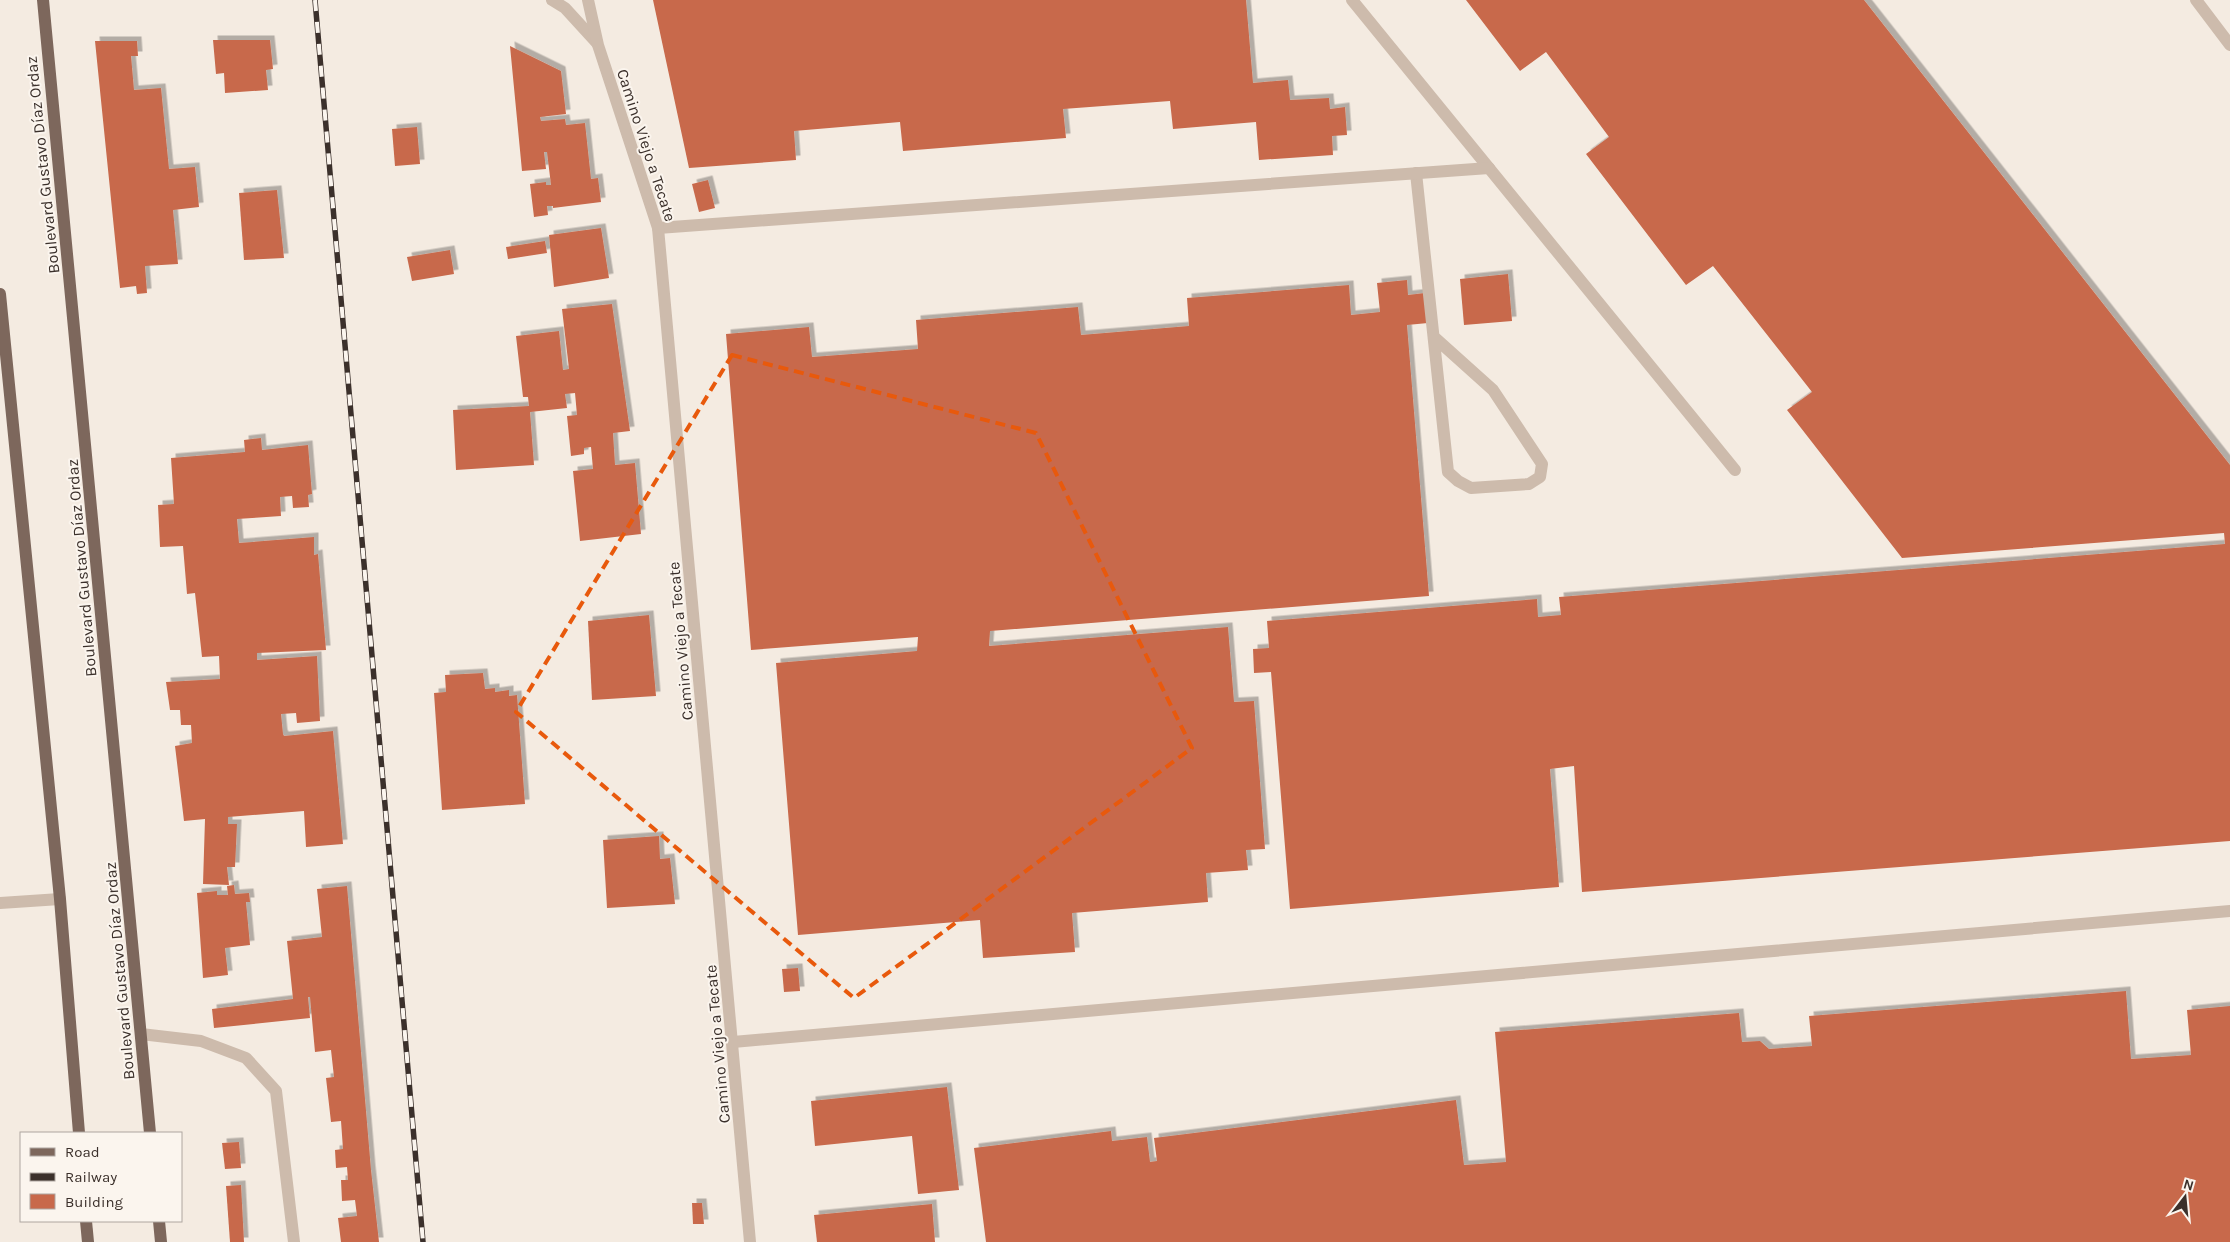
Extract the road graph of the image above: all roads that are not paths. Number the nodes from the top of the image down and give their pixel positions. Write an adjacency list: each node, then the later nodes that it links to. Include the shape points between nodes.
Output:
1 (43, 0): 17 (main road, Boulevard Gustavo Díaz Ordaz)
2 (552, 0): 6 (street, Camino Viejo a Tecate, via 565,8)
3 (588, 0): 6 (street, Camino Viejo a Tecate)
4 (1352, 0): 8 (street)
5 (2196, 0): 7 (street)
6 (598, 45): 10 (street, Camino Viejo a Tecate)
7 (2230, 45)
8 (1489, 168): 9 (street); 13 (street)
9 (1416, 173): 10 (street); 12 (street)
10 (658, 228): 18 (street, Camino Viejo a Tecate)
11 (0, 294): 14 (main road)
12 (1434, 337): 12 (street, via 1448,472 1471,488 1529,484 1540,477 1542,464 1493,390)
13 (1735, 470)
14 (60, 899): 15 (street); 19 (main road)
15 (0, 903)
16 (2230, 911): 18 (street)
17 (141, 1034): 20 (main road, Boulevard Gustavo Díaz Ordaz); 25 (street, via 201,1041 246,1058 276,1091)
18 (733, 1042): 26 (street, Camino Viejo a Tecate)
19 (78, 1132)
20 (150, 1132)
21 (86, 1222): 23 (main road)
22 (158, 1222): 24 (main road)
23 (88, 1242)
24 (160, 1242)
25 (294, 1242)
26 (750, 1242)

